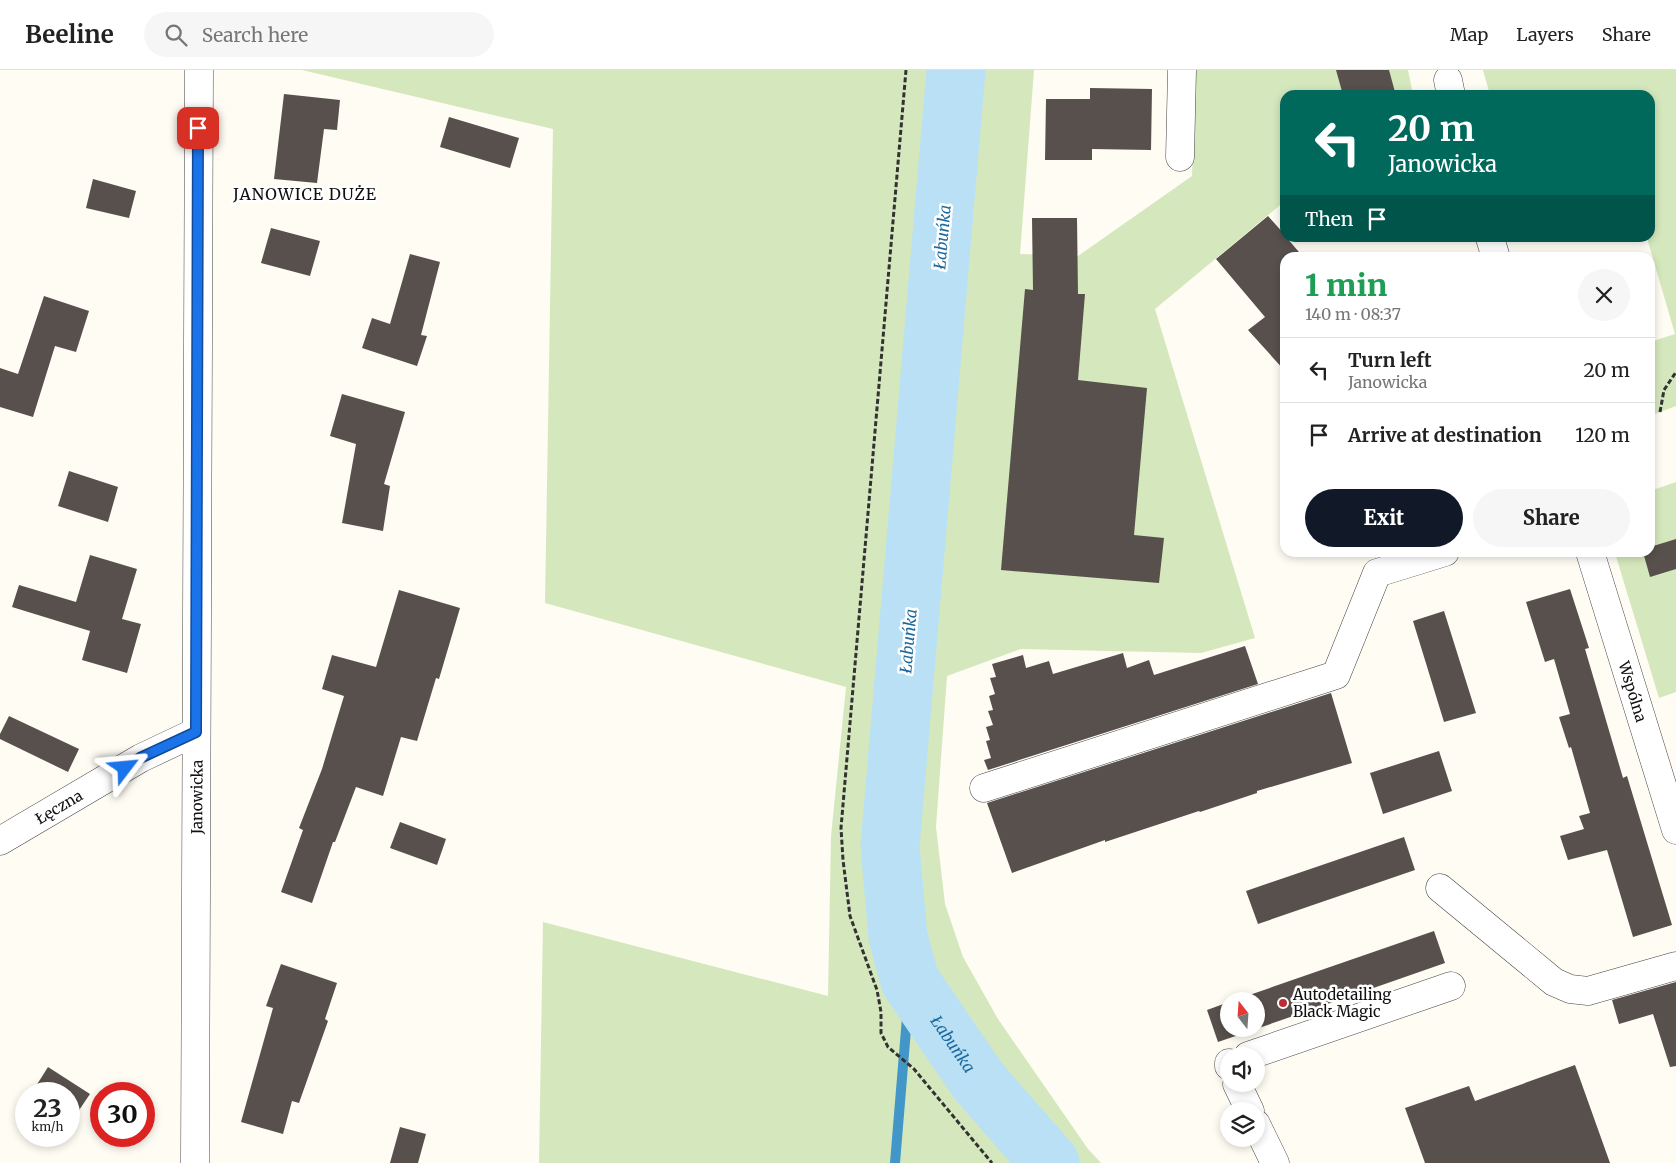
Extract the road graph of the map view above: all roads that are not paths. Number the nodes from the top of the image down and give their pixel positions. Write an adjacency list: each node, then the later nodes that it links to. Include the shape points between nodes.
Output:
1 (199, 70): 6 (street, Janowicka)
2 (1182, 70): 3 (street)
3 (1180, 157)
4 (1430, 557): 7 (street, via 1377,574 1336,675)
5 (1592, 557): 8 (street, Wspólna)
6 (196, 732): 9 (street, Łęczna, via 140,758); 15 (street, Janowicka)
7 (984, 788)
8 (1676, 830)
9 (0, 841)
10 (1440, 888): 11 (street, via 1554,982 1570,989 1588,991)
11 (1676, 966)
12 (1451, 986): 13 (street)
13 (1265, 1050)
14 (1265, 1142): 16 (street)
15 (196, 1163)
16 (1275, 1163)

